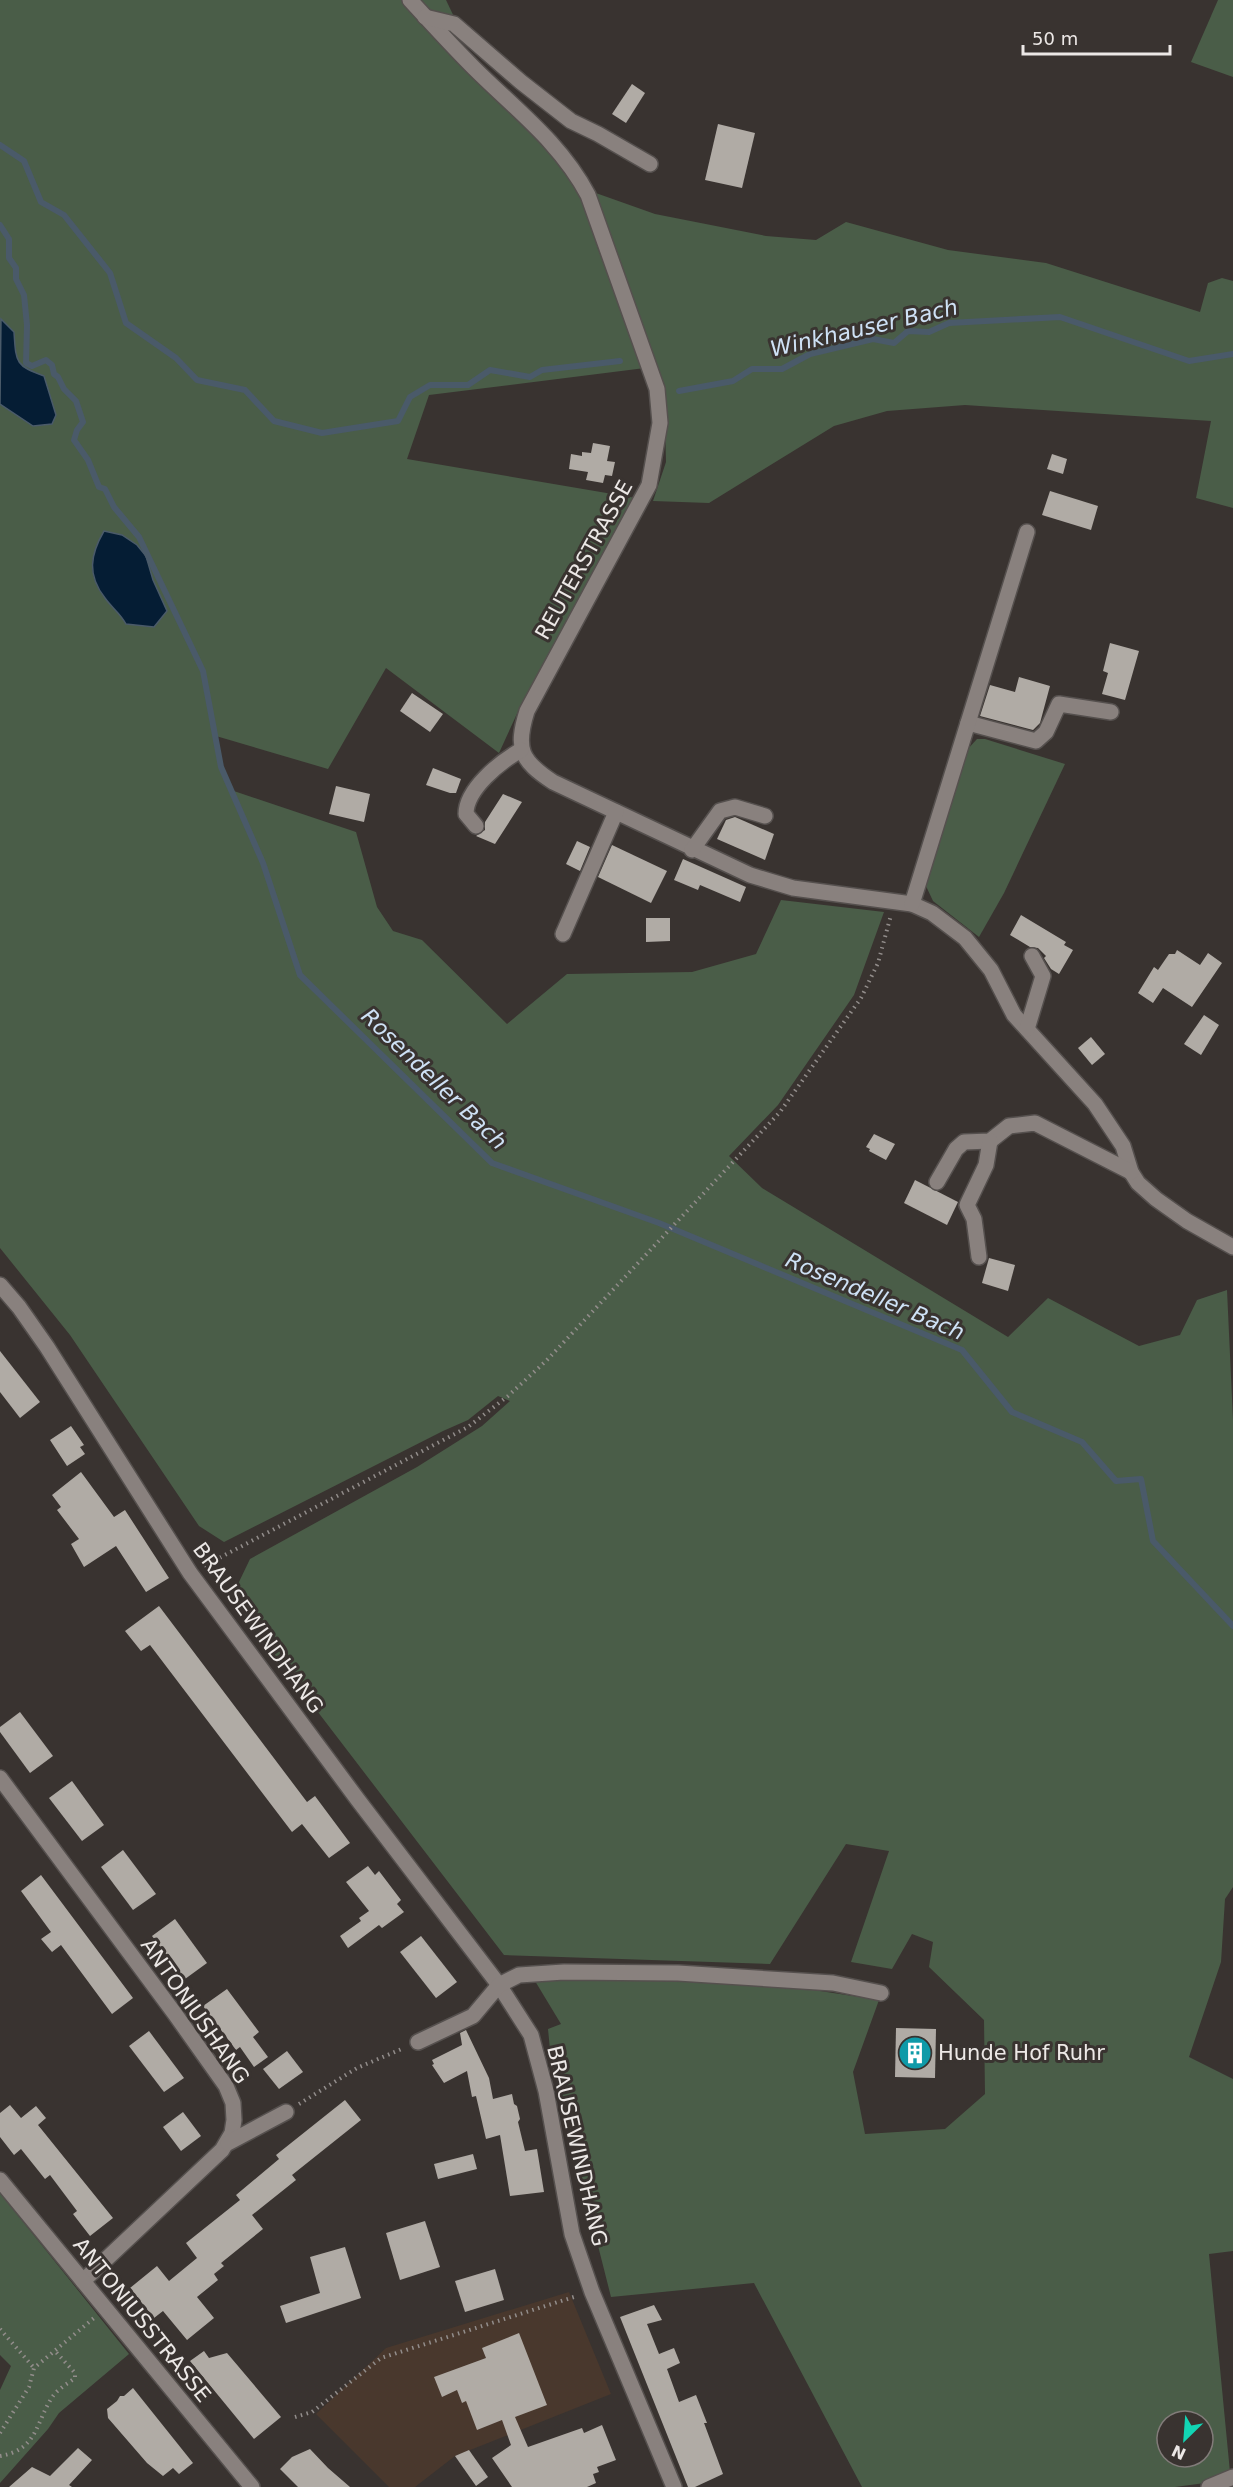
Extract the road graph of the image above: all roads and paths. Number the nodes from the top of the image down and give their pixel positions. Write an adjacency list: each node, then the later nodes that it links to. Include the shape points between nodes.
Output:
1 (410, 0): 2 (street, REUTERSTRASSE)
2 (425, 17): 3 (street, via 454,24 571,122); 7 (street, REUTERSTRASSE, via 548,138 574,169 588,195 657,389 660,423 649,485 527,711)
3 (650, 165)
4 (1027, 532): 6 (street)
5 (1111, 712): 6 (street, via 1059,704 1046,732 1036,741)
6 (968, 723): 13 (street)
7 (521, 750): 8 (street, via 537,771); 10 (street, via 501,761 466,804 466,814)
8 (616, 812): 11 (street); 14 (street)
9 (765, 816): 11 (street, via 735,807 720,811)
10 (476, 826)
11 (692, 850): 12 (street, via 793,888)
12 (895, 902): 13 (street); 23 (path, via 878,963 861,998 780,1112 547,1360 468,1427)
13 (912, 904): 16 (street, via 932,913 965,939 991,970 1014,1015)
14 (563, 934)
15 (1032, 956): 16 (street, via 1043,976)
16 (1027, 1029): 18 (street, via 1095,1104 1123,1146)
17 (990, 1141): 18 (street, via 1009,1126 1035,1123); 19 (street, via 964,1142); 21 (street, via 986,1165 968,1205)
18 (1131, 1172): 20 (street, via 1156,1199)
19 (937, 1182)
20 (1233, 1247)
21 (979, 1257)
22 (0, 1285): 23 (street, BRAUSEWINDHANG, via 47,1347)
23 (190, 1573): 25 (street, BRAUSEWINDHANG)
24 (0, 1778): 29 (street, ANTONIUSHANG, via 225,2086 233,2103 234,2120)
25 (499, 1985): 26 (street, via 519,1975 678,1973 833,1983); 27 (street, via 474,2016); 32 (street, BRAUSEWINDHANG, via 531,2035 539,2061 572,2234)
26 (881, 1993)
27 (418, 2042): 28 (path, via 357,2068)
28 (286, 2112): 29 (street)
29 (228, 2143): 31 (street)
30 (0, 2180): 31 (street, ANTONIUSSTRASSE)
31 (83, 2281): 33 (street, ANTONIUSSTRASSE)
32 (592, 2292): 37 (path, via 381,2358 312,2412); 42 (street, BRAUSEWINDHANG)
33 (104, 2309): 35 (path); 41 (street, ANTONIUSSTRASSE)
34 (0, 2329): 36 (path)
35 (55, 2351): 36 (path); 39 (path, via 75,2378 51,2400 32,2437)
36 (34, 2368): 38 (path, via 29,2387)
37 (295, 2417)
38 (0, 2433)
39 (0, 2456)
40 (1233, 2477): 43 (street)
41 (252, 2487)
42 (674, 2487)
43 (1209, 2487)

